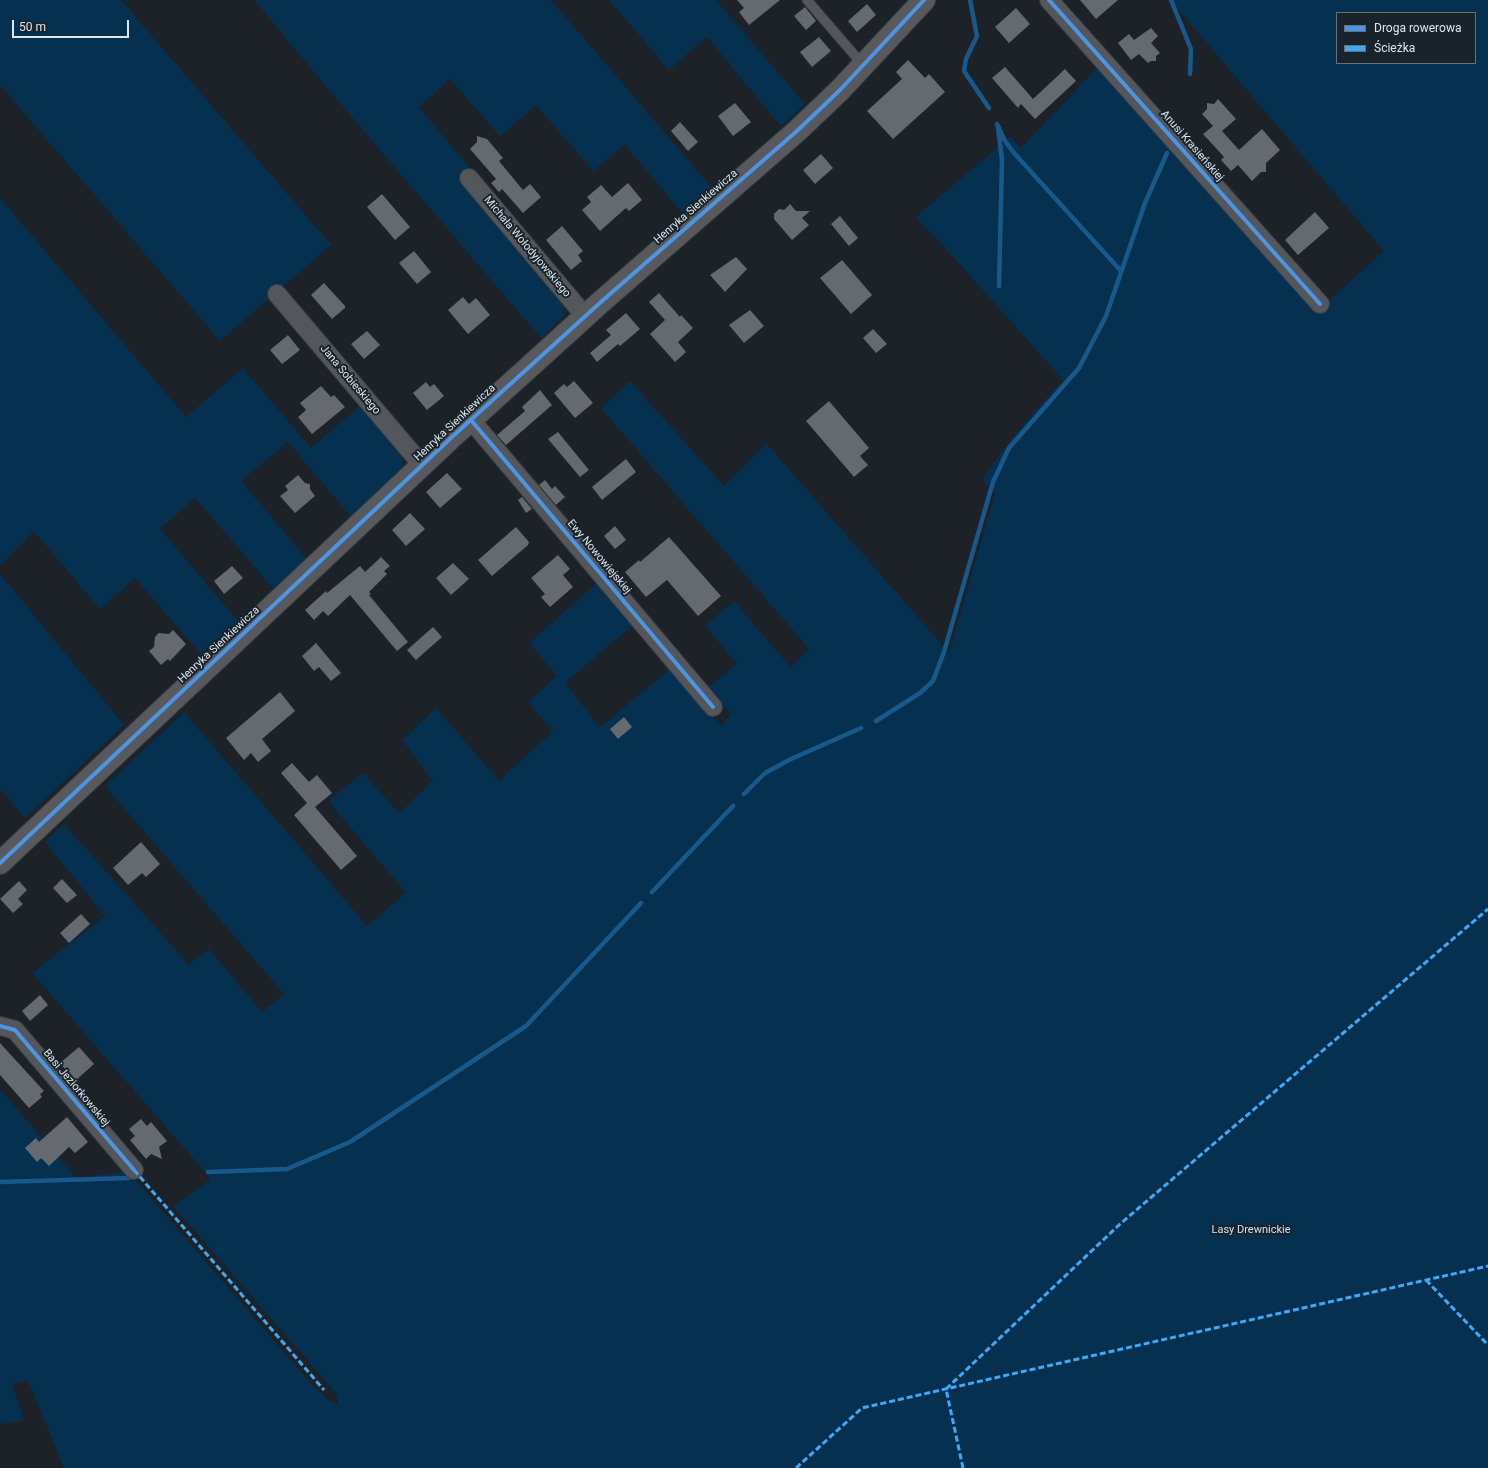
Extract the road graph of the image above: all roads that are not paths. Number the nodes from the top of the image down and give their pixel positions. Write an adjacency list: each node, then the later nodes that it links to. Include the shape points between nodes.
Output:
1 (808, 0): 4 (lane)
2 (924, 0): 4 (street, Henryka Sienkiewicza)
3 (1049, 0): 7 (street, Anusi Krasieńskiej)
4 (863, 65): 8 (street, Henryka Sienkiewicza, via 797,132)
5 (469, 178): 8 (street, Michała Wołodyjowskiego)
6 (277, 294): 10 (street, Jana Sobieskiego)
7 (1320, 304)
8 (585, 316): 9 (street, Henryka Sienkiewicza)
9 (471, 420): 10 (street, Henryka Sienkiewicza); 11 (street, Ewy Nowowiejskiej)
10 (422, 465): 12 (street, Henryka Sienkiewicza)
11 (713, 706)
12 (0, 863)
13 (0, 1026): 14 (street, Basi Jeziorkowskiej, via 16,1030)
14 (134, 1170)

